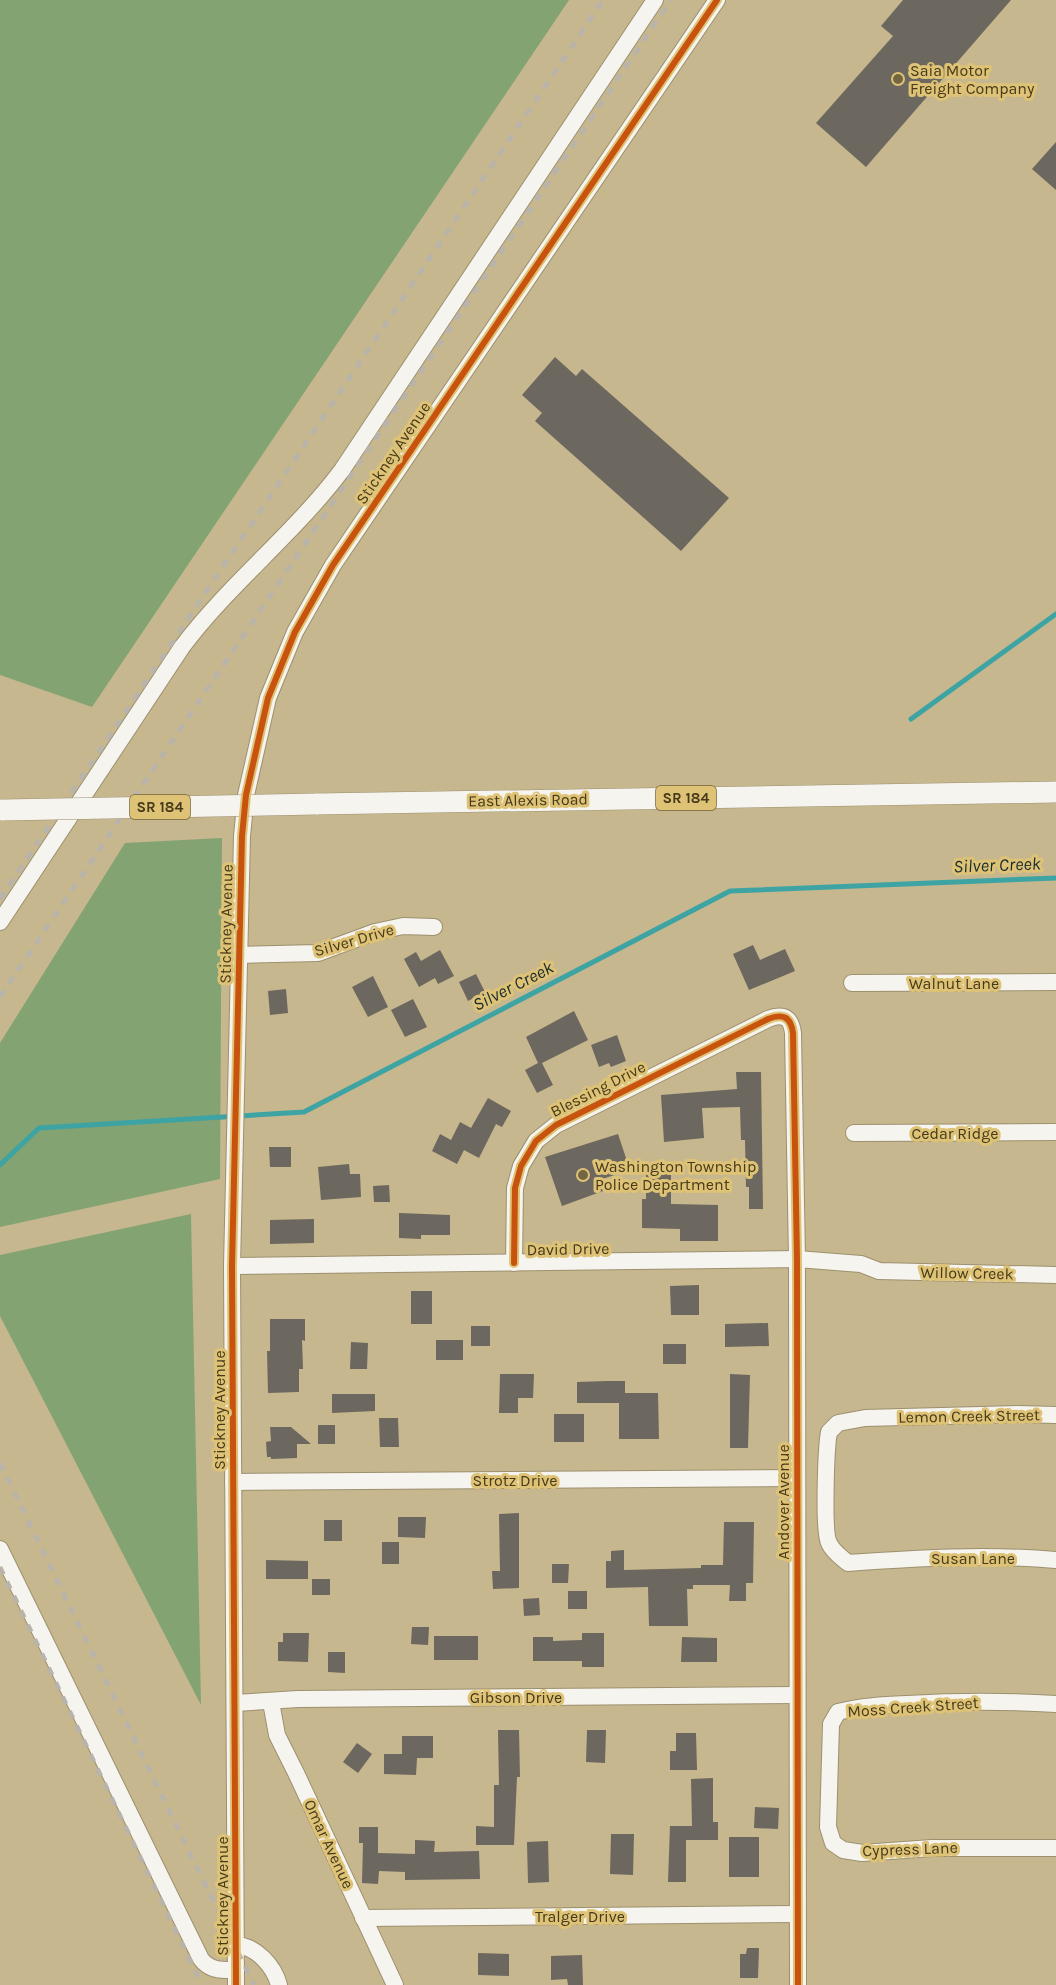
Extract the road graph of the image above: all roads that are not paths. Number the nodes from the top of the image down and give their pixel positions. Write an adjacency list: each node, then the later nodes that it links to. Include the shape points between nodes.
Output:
1 (655, 0): 5 (street, via 342,470 280,542 205,617 182,647)
2 (717, 0): 7 (street, Stickney Avenue, via 313,598 295,632 268,698 245,802)
3 (1056, 792): 4 (main road, East Alexis Road / SR 184, bridge)
4 (2, 810)
5 (0, 922)
6 (434, 927): 7 (street, Silver Drive, via 403,926 375,932 318,953)
7 (239, 955): 15 (street, Stickney Avenue)
8 (1056, 982): 9 (street, Walnut Lane)
9 (852, 983)
10 (789, 1020): 13 (street, Andover Avenue, via 793,1033); 14 (street, Blessing Drive, via 777,1015 768,1019 543,1134 525,1158 515,1188)
11 (1056, 1132): 12 (street, Cedar Ridge)
12 (854, 1133)
13 (797, 1259): 14 (street, David Drive); 16 (street, David Drive, via 861,1264); 19 (street, Andover Avenue)
14 (514, 1263): 15 (street, David Drive)
15 (232, 1266): 20 (street, Stickney Avenue)
16 (879, 1271): 17 (street, Willow Creek)
17 (1056, 1275)
18 (1056, 1415): 22 (street, Lemon Creek Street, via 883,1418 838,1423 829,1432 828,1542 848,1563)
19 (796, 1478): 20 (street, Strotz Drive); 24 (street, Andover Avenue)
20 (233, 1482): 25 (street, Stickney Avenue)
21 (0, 1549): 33 (street, via 201,1959 205,1965)
22 (889, 1560): 23 (street, Susan Lane)
23 (1056, 1560)
24 (797, 1695): 26 (street, Gibson Drive); 30 (street, Andover Avenue)
25 (235, 1702): 26 (street, Gibson Drive); 32 (street, Stickney Avenue)
26 (271, 1702): 31 (street, Omar Avenue, via 280,1745)
27 (1056, 1704): 28 (street, Moss Creek Street, via 931,1702 838,1712 831,1724)
28 (829, 1778): 29 (street, Cypress Lane, via 828,1827 833,1842 843,1850 862,1853 932,1848)
29 (1056, 1848)
30 (797, 1914): 31 (street, Tralger Drive); 36 (street, Andover Avenue)
31 (363, 1918): 35 (street, Omar Avenue)
32 (236, 1945): 33 (street, Stickney Avenue); 34 (street, via 253,1949)
33 (236, 1978)
34 (279, 1985)
35 (395, 1985)
36 (798, 1985)

